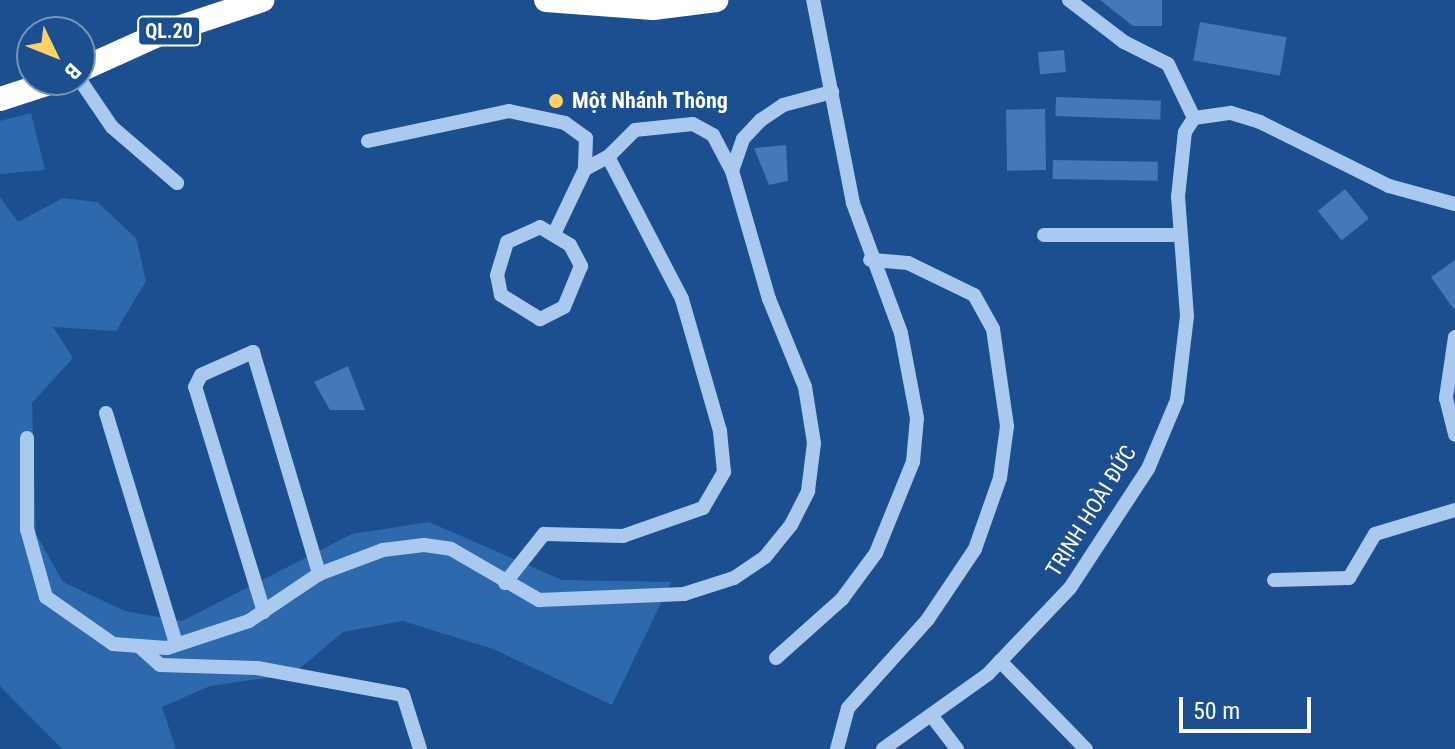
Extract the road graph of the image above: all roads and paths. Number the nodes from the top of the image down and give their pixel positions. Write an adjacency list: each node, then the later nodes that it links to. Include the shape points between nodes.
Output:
1 (262, 0): 6 (highway, QL.20, via 160,34)
2 (546, 0): 3 (highway, via 653,8)
3 (716, 0)
4 (813, 0): 7 (street)
5 (1069, 0): 9 (street, via 1124,42 1168,64)
6 (96, 63)
7 (832, 92): 13 (street, via 783,105 761,120 743,139); 19 (street)
8 (91, 96): 14 (street, via 112,127)
9 (1194, 118): 15 (street, via 1231,113 1260,122 1389,186); 18 (street, TRỊNH HOÀI ĐỨC, via 1185,132)
10 (368, 141): 12 (street, via 509,111 565,123 586,138)
11 (608, 157): 12 (street); 13 (street, via 635,130 693,124 713,135); 27 (street, via 682,299 720,431 724,472 703,508 623,536 544,534)
12 (585, 169): 16 (street)
13 (732, 171): 27 (street, via 769,299 805,387 814,443 808,491 791,525 765,557 734,578 684,594 570,603 539,600)
14 (177, 183)
15 (1455, 204)
16 (555, 232): 16 (street, via 581,266 564,307 540,319 501,295 499,265 507,242 540,227)
17 (1044, 235): 18 (street)
18 (1176, 235): 32 (street, TRỊNH HOÀI ĐỨC, via 1187,316 1177,400 1148,469 1070,588)
19 (870, 260): 31 (street, via 914,382 913,462 876,553 842,599); 35 (street, via 908,263 974,295 993,329 1007,426 1000,478 975,549 928,619 848,708)
20 (1455, 337): 22 (street, via 1446,398)
21 (106, 413): 29 (street)
22 (1455, 435)
23 (27, 438): 30 (street, via 27,529 46,597 113,644)
24 (1455, 510): 26 (street, via 1375,534 1349,578)
25 (319, 574): 27 (street, via 383,550 424,545 451,549); 28 (street); 28 (street, via 253,352 201,375 195,387)
26 (1274, 580)
27 (505, 583)
28 (264, 612): 29 (street)
29 (176, 644): 30 (street)
30 (139, 646): 34 (street, via 160,665 257,668 403,695)
31 (776, 658)
32 (1000, 661): 33 (street, TRỊNH HOÀI ĐỨC); 38 (street)
33 (931, 715): 36 (street, TRỊNH HOÀI ĐỨC); 37 (street)
34 (420, 749)
35 (837, 749)
36 (883, 749)
37 (957, 749)
38 (1086, 749)

